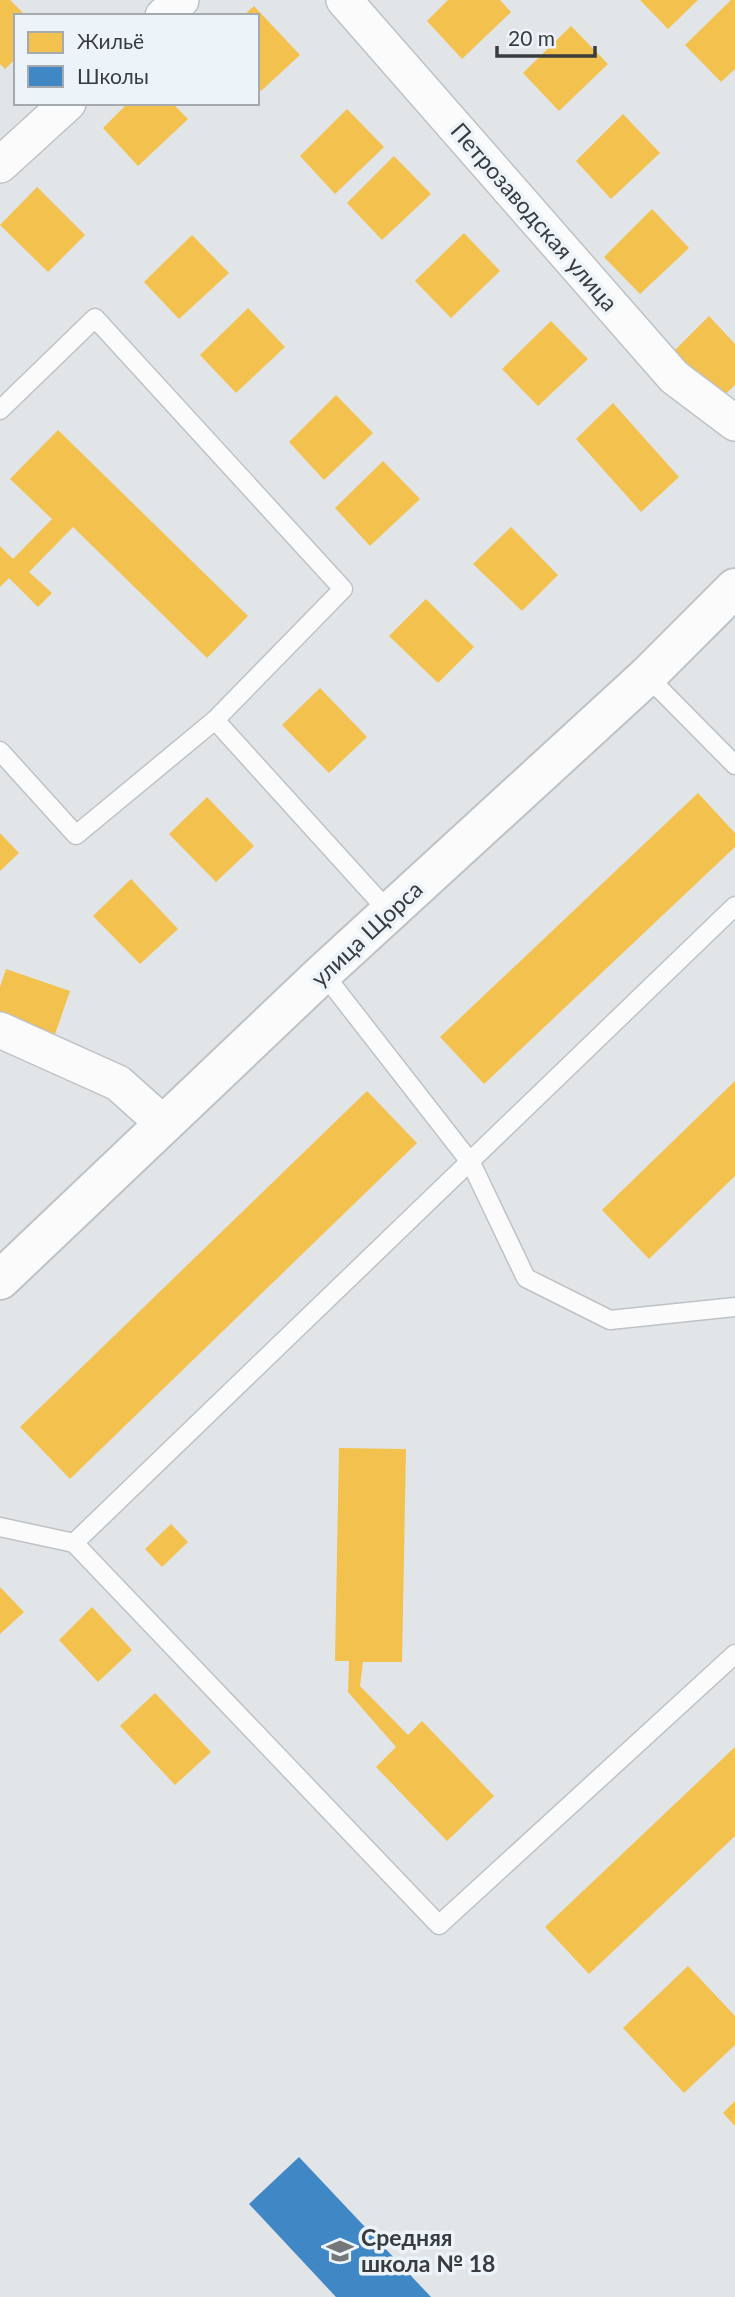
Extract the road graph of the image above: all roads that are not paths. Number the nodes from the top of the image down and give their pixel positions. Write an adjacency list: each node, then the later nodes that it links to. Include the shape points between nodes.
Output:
1 (181, 0): 3 (street)
2 (344, 0): 7 (street, Петрозаводская улица, via 674,377)
3 (165, 14)
4 (66, 105): 5 (street)
5 (0, 165)
6 (0, 410): 10 (lane, via 95,318 343,589)
7 (735, 423)
8 (735, 588): 9 (street, улица Щорса)
9 (647, 676): 12 (lane); 14 (street, улица Щорса)
10 (215, 720): 11 (lane, via 76,835); 14 (lane)
11 (0, 751)
12 (735, 765)
13 (735, 906): 18 (lane)
14 (389, 912): 15 (street, улица Щорса)
15 (323, 973): 17 (street, улица Щорса); 18 (lane)
16 (0, 1030): 17 (street, via 118,1083)
17 (164, 1125): 19 (street, улица Щорса)
18 (471, 1163): 20 (lane, via 526,1278 610,1321); 22 (lane)
19 (0, 1280)
20 (735, 1307)
21 (0, 1527): 22 (lane)
22 (74, 1543): 23 (lane, via 439,1925)
23 (735, 1654)

